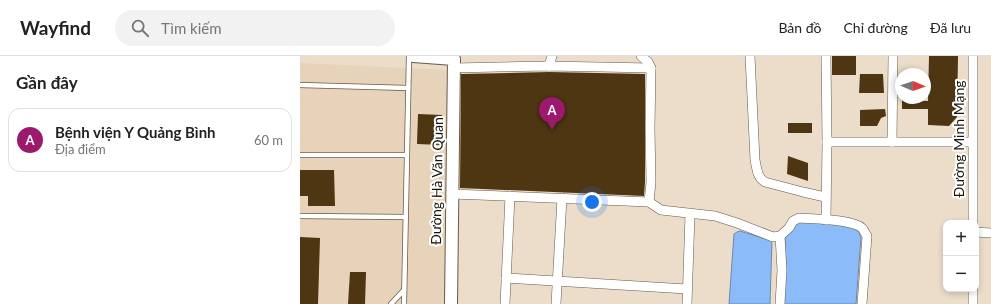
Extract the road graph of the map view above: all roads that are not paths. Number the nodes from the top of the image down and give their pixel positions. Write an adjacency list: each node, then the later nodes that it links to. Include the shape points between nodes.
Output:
1 (409, 56): 13 (lane)
2 (413, 56): 9 (main road)
3 (552, 56): 10 (street)
4 (641, 56): 11 (street)
5 (750, 56): 21 (street, via 755,160 761,180)
6 (826, 56): 14 (street)
7 (893, 56): 15 (street)
8 (973, 56): 16 (street, Đường Minh Mạng)
9 (454, 61): 10 (street); 19 (main road, Đường Hà Văn Quan)
10 (549, 66): 11 (street)
11 (651, 68): 23 (street)
12 (300, 85): 13 (lane)
13 (408, 88): 18 (lane)
14 (827, 142): 15 (street); 21 (street)
15 (892, 142): 16 (street)
16 (972, 142): 28 (street, Đường Minh Mạng)
17 (300, 155): 18 (lane)
18 (407, 155): 26 (lane)
19 (452, 194): 20 (street); 39 (main road, Đường Hà Văn Quan)
20 (510, 196): 22 (street); 32 (street)
21 (825, 196): 27 (street)
22 (562, 198): 23 (street); 33 (street)
23 (649, 202): 24 (street, via 661,210)
24 (690, 214): 31 (street, via 715,216 773,237); 34 (street)
25 (300, 216): 26 (lane)
26 (405, 217): 35 (lane)
27 (826, 220): 31 (street, via 799,218); 44 (street, via 857,224 863,228 867,236)
28 (973, 220)
29 (979, 232): 30 (street)
30 (991, 233)
31 (780, 236): 43 (street)
32 (506, 278): 33 (street); 40 (street)
33 (557, 280): 34 (street); 41 (street)
34 (687, 289): 42 (street)
35 (404, 290): 37 (lane); 38 (lane)
36 (973, 292): 45 (street)
37 (391, 304)
38 (404, 304)
39 (451, 304)
40 (505, 304)
41 (556, 304)
42 (687, 304)
43 (780, 304)
44 (862, 304)
45 (973, 304)

